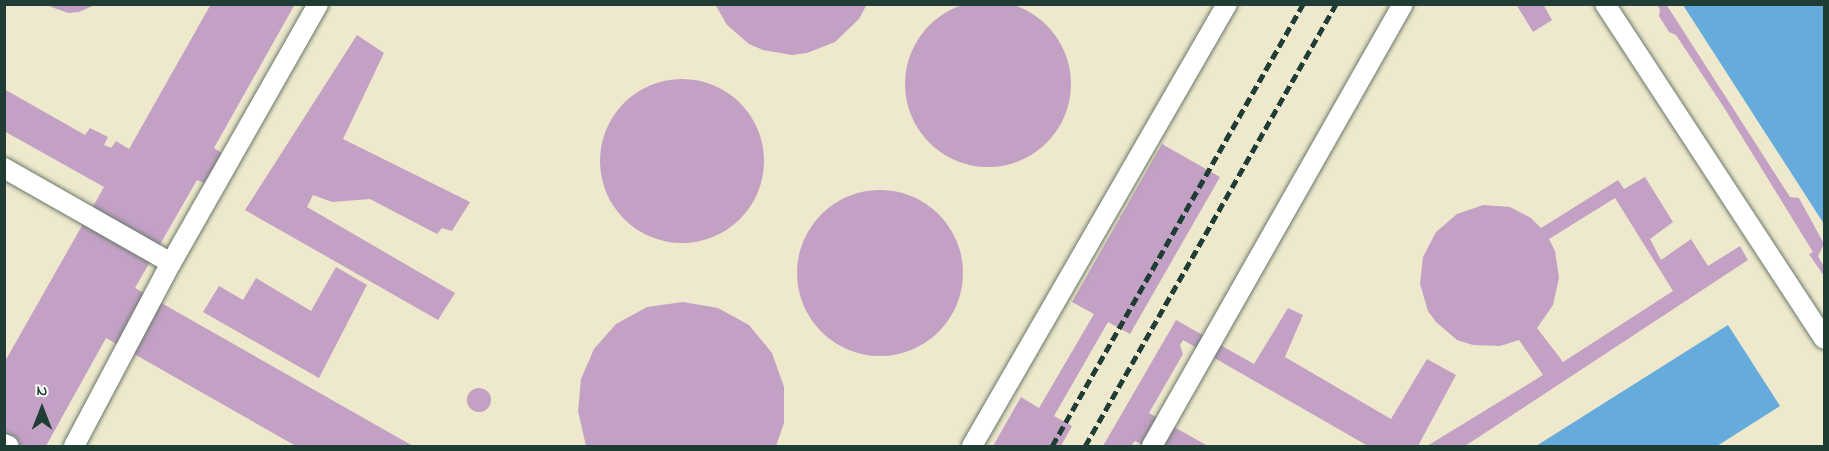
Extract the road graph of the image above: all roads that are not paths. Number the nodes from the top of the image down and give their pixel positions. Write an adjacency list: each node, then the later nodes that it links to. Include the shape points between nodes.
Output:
1 (318, 4): 6 (lane)
2 (1227, 4): 11 (lane)
3 (1403, 4): 12 (lane)
4 (1605, 4): 7 (lane)
5 (4, 168): 6 (lane)
6 (171, 263): 10 (lane)
7 (1824, 339)
8 (4, 444): 9 (lane)
9 (9, 447)
10 (74, 447)
11 (972, 447)
12 (1152, 447)

